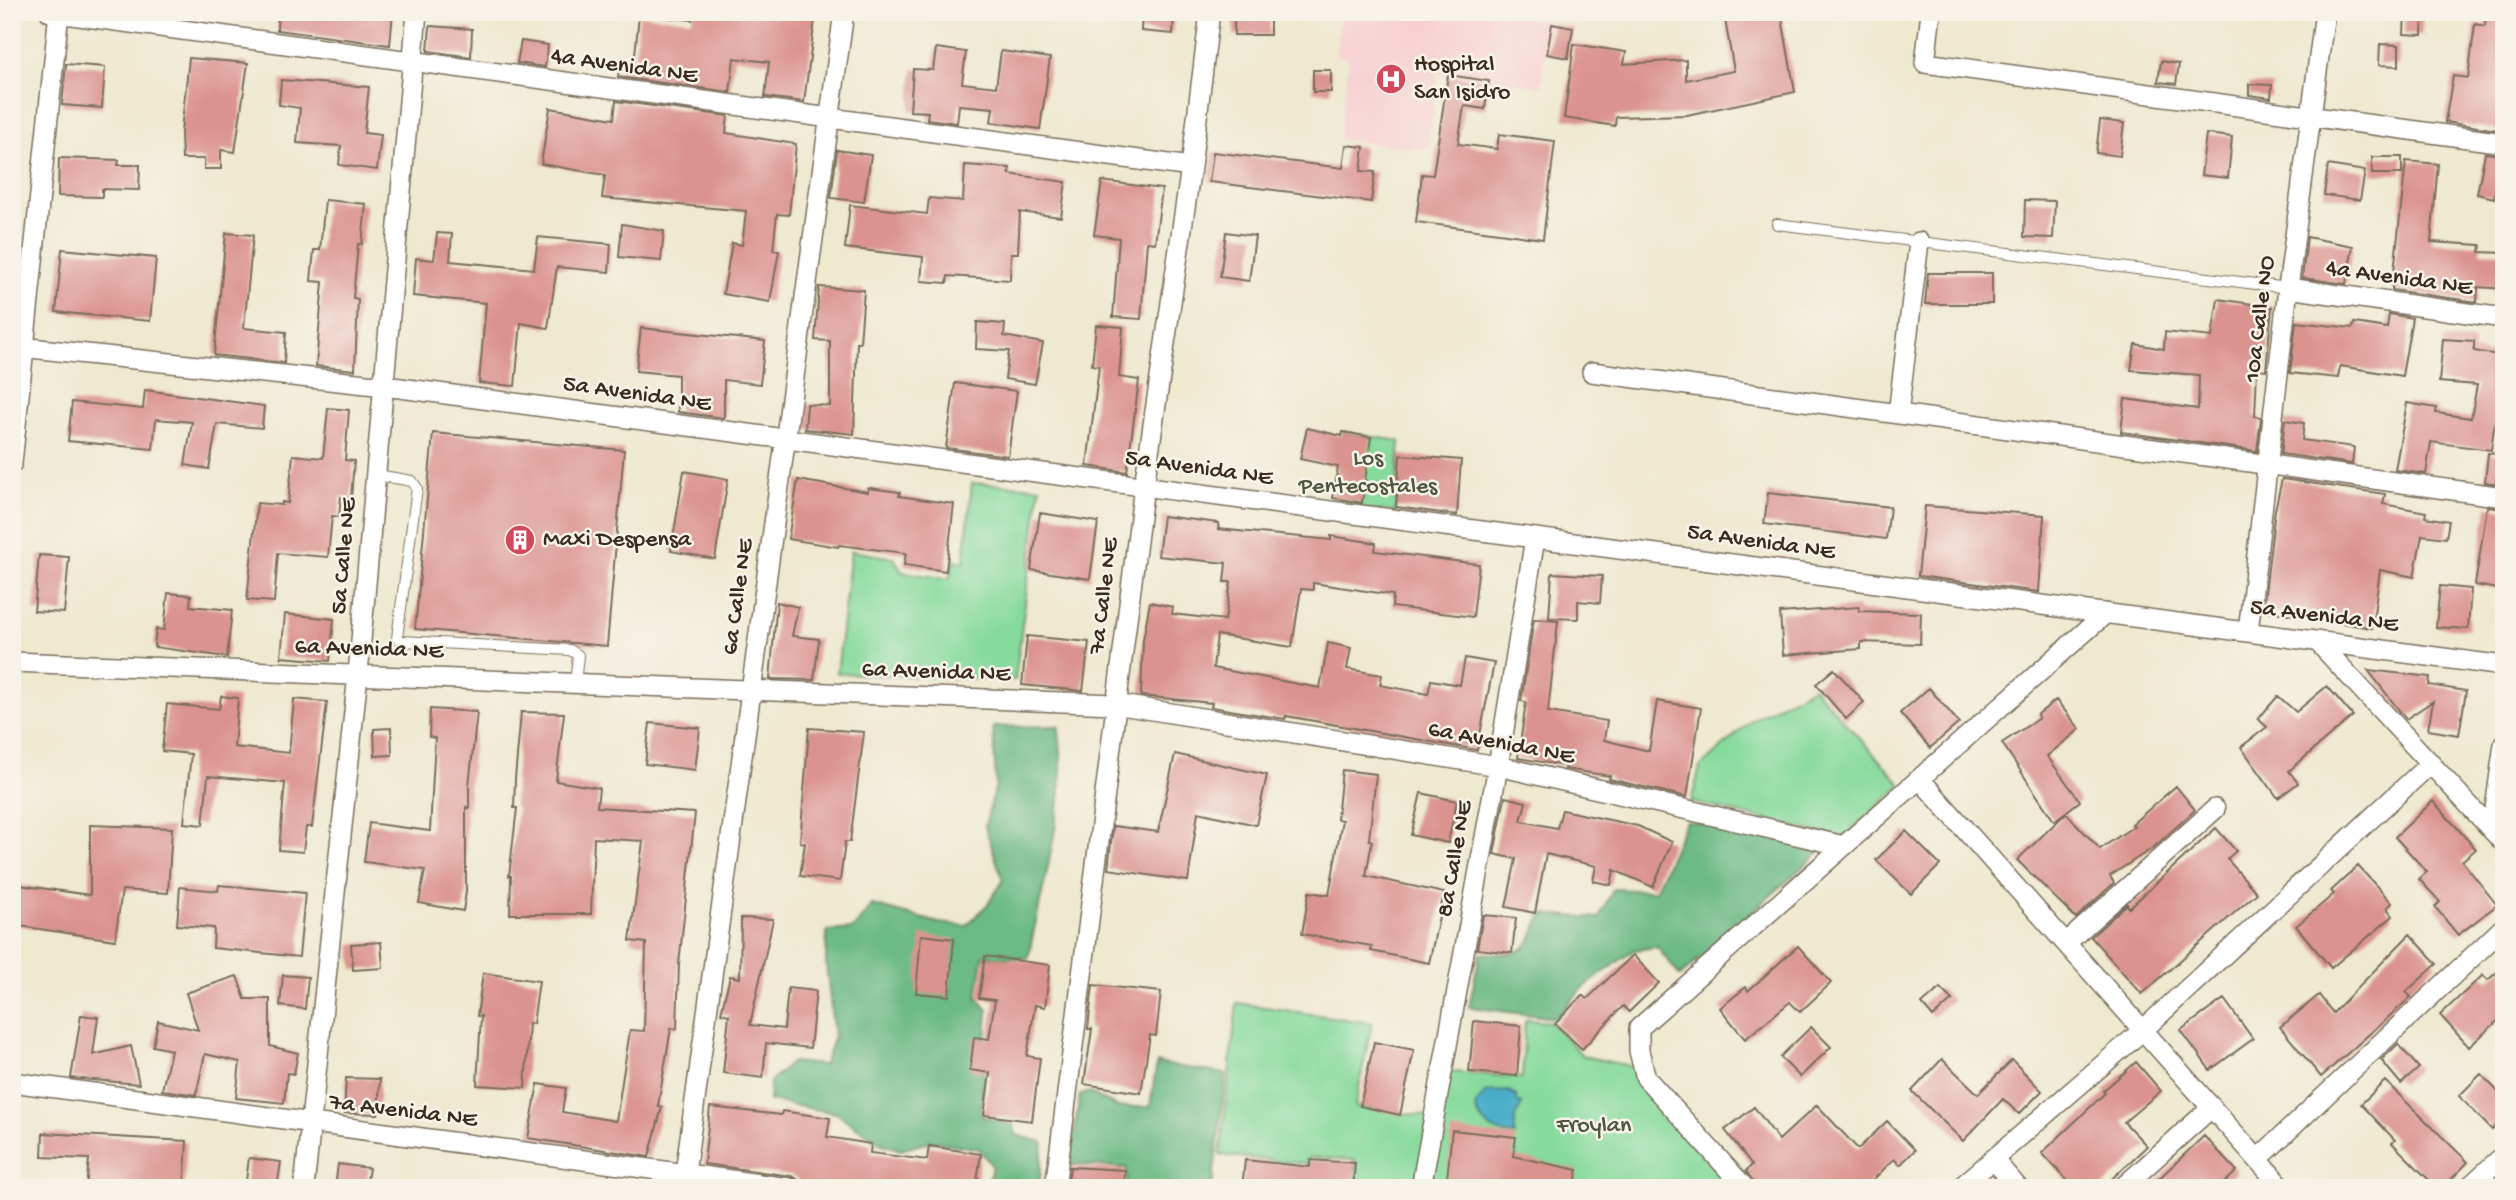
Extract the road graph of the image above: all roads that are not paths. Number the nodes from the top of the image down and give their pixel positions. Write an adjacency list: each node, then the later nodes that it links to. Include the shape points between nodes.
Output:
1 (417, 12): 7 (street, 5a Calle NE)
2 (844, 12): 9 (street, 6a Calle NE)
3 (1210, 12): 11 (street, 7a Calle NE)
4 (1931, 12): 8 (street, via 1925,64)
5 (2325, 12): 8 (street, 10a Calle NO)
6 (56, 13): 7 (street, 4a Avenida NE); 16 (street)
7 (413, 62): 9 (street, 4a Avenida NE); 18 (street, 5a Calle NE)
8 (2313, 117): 10 (street); 14 (street, 10a Calle NO)
9 (829, 120): 11 (street, 4a Avenida NE); 20 (street, 6a Calle NE)
10 (2504, 143)
11 (1191, 167): 24 (street, 7a Calle NE)
12 (1777, 224): 13 (lane)
13 (1919, 242): 14 (lane); 19 (street)
14 (2288, 288): 15 (street, 4a Avenida NE); 22 (street, 10a Calle NO)
15 (2504, 318)
16 (18, 347): 18 (street, 5a Avenida NE); 21 (street)
17 (1592, 372): 19 (street)
18 (385, 386): 20 (street, 5a Avenida NE); 23 (street, 5a Calle NE)
19 (1898, 414): 22 (street)
20 (785, 439): 24 (street, 5a Avenida NE); 34 (street, 6a Calle NE)
21 (12, 463)
22 (2269, 465): 25 (street); 28 (street, 10a Calle NO)
23 (377, 475): 32 (street, 5a Calle NE); 33 (lane, via 412,481 417,488 397,638 570,650 578,655)
24 (1144, 486): 26 (street, 5a Avenida NE); 35 (street, 7a Calle NE)
25 (2504, 497)
26 (1535, 538): 27 (street, 5a Avenida NE); 38 (street, 8a Calle NE)
27 (2106, 613): 28 (street, 5a Avenida NE); 39 (street)
28 (2248, 632): 29 (street, 5a Avenida NE)
29 (2318, 642): 31 (street, 5a Avenida NE); 37 (street)
30 (12, 662): 32 (street, 6a Avenida NE)
31 (2504, 666)
32 (358, 674): 33 (street, 6a Avenida NE); 48 (street, 5a Calle NE)
33 (575, 684): 34 (street, 6a Avenida NE)
34 (751, 691): 35 (street, 6a Avenida NE); 52 (street, 6a Calle NE)
35 (1115, 704): 38 (street, 6a Avenida NE); 55 (street, 7a Calle NE)
36 (2504, 744): 41 (street)
37 (2431, 763): 41 (street); 45 (street)
38 (1498, 766): 42 (street, 6a Avenida NE); 56 (street, 8a Calle NE)
39 (1920, 779): 42 (street); 44 (street)
40 (2215, 809): 44 (street)
41 (2498, 837)
42 (1844, 846): 57 (street, via 1639,1028 1646,1077)
43 (2504, 928): 51 (street)
44 (2066, 943): 45 (street)
45 (2143, 1030): 47 (street); 50 (street)
46 (12, 1082): 48 (street, 7a Avenida NE)
47 (2211, 1107): 51 (street); 60 (street)
48 (311, 1125): 52 (street, 7a Avenida NE); 53 (street, 5a Calle NE)
49 (2504, 1155): 62 (street)
50 (1993, 1159): 58 (street); 59 (street)
51 (2258, 1159): 61 (street)
52 (683, 1181): 54 (street, 7a Avenida NE)
53 (304, 1188)
54 (789, 1188)
55 (1055, 1188)
56 (1421, 1188)
57 (1745, 1188)
58 (1960, 1188)
59 (2018, 1188)
60 (2122, 1188)
61 (2283, 1188)
62 (2468, 1188)

